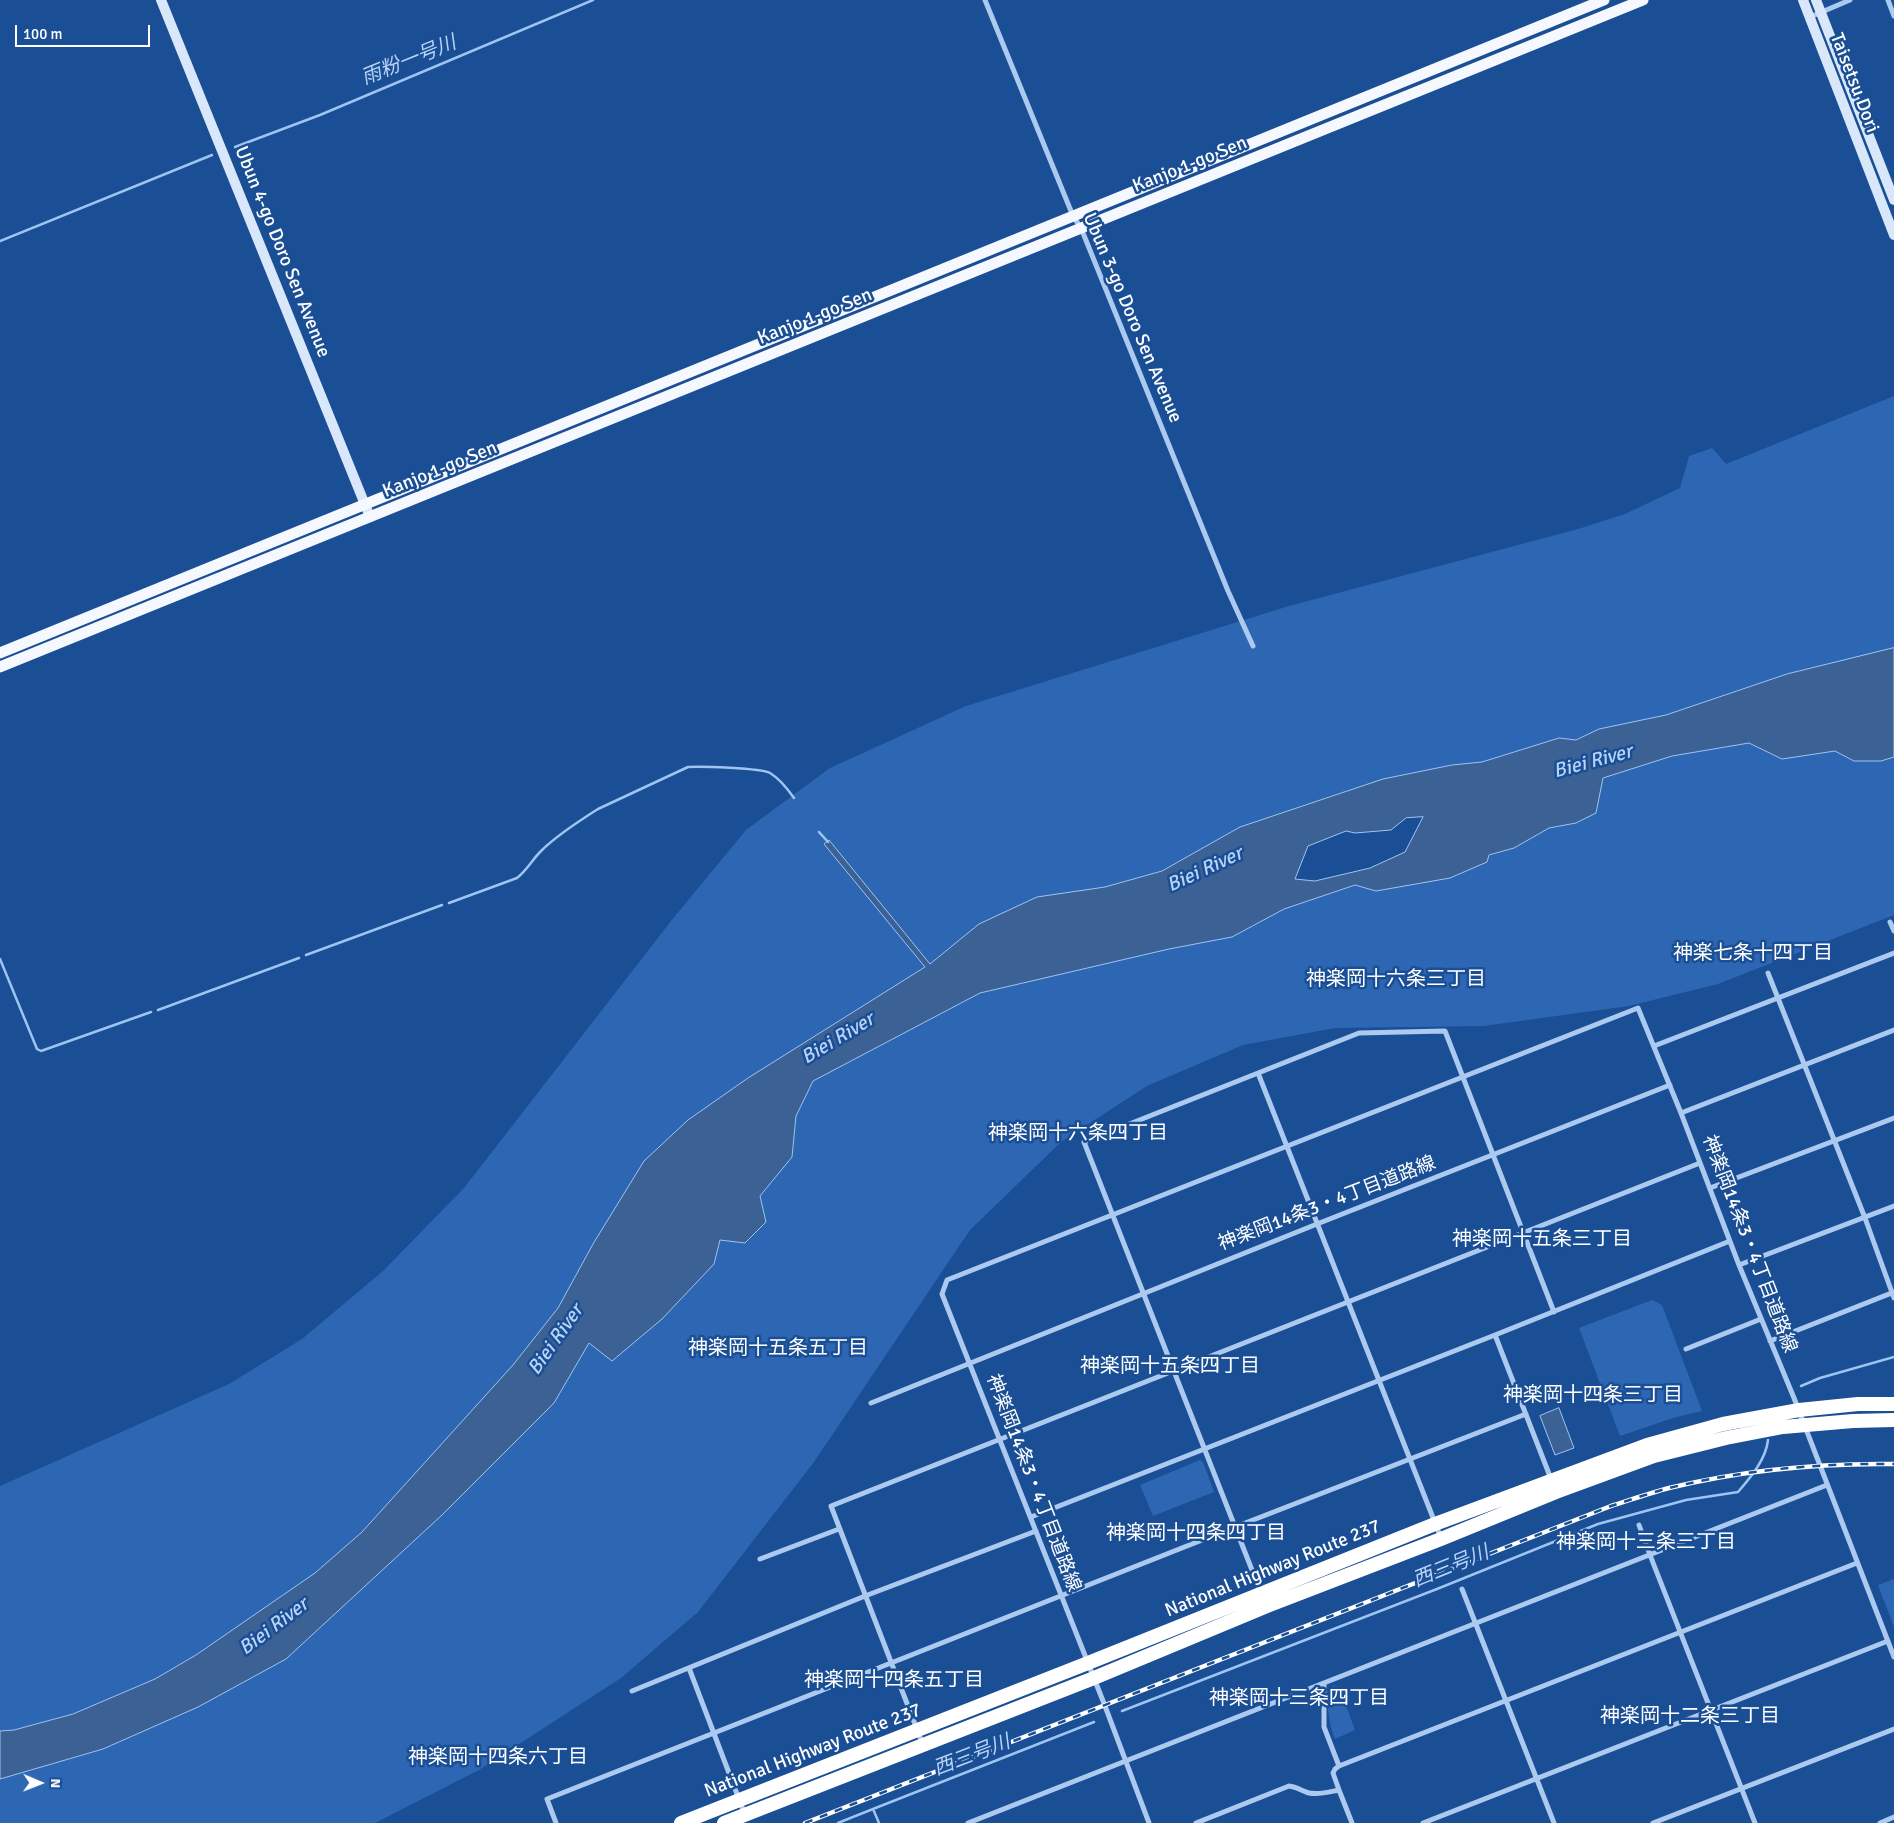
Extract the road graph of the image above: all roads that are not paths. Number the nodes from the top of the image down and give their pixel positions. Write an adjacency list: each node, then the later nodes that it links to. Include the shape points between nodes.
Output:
1 (161, 0): 17 (street, Ubun 4-go Doro Sen Avenue)
2 (985, 0): 14 (street, Ubun 3-go Doro Sen Avenue)
3 (1604, 0): 14 (main road, Kanjo 1-go Sen)
4 (1643, 0): 15 (main road, Kanjo 1-go Sen)
5 (1803, 0): 11 (street, Taisetsu Dori)
6 (1816, 0): 9 (street, Taisetsu Dori)
7 (1850, 0): 9 (street)
8 (1888, 0): 10 (street)
9 (1821, 12): 11 (street); 12 (street, Taisetsu Dori)
10 (1894, 16)
11 (1810, 17): 13 (street, Taisetsu Dori)
12 (1893, 197): 13 (street)
13 (1881, 200): 16 (street, Taisetsu Dori)
14 (1073, 216): 15 (street, Ubun 3-go Doro Sen Avenue); 17 (main road, Kanjo 1-go Sen)
15 (1081, 228): 18 (main road, Kanjo 1-go Sen); 19 (street, Ubun 3-go Doro Sen Avenue)
16 (1894, 235)
17 (366, 505): 18 (street, Ubun 4-go Doro Sen Avenue); 20 (main road, Kanjo 1-go Sen)
18 (370, 517): 21 (main road, Kanjo 1-go Sen)
19 (1253, 646)
20 (0, 653)
21 (0, 667)
22 (1890, 922): 23 (street)
23 (1894, 932)
24 (1894, 954): 26 (street)
25 (1768, 973): 26 (street)
26 (1777, 998): 28 (street); 29 (street)
27 (1894, 1030): 29 (street)
28 (1654, 1046): 31 (street, via 1638,1008); 32 (street)
29 (1803, 1065): 33 (street); 35 (street)
30 (1258, 1073): 31 (street, via 1359,1033 1445,1031); 36 (street); 41 (street, via 1084,1142)
31 (1462, 1077): 36 (street); 37 (street)
32 (1670, 1085): 33 (street, 神楽岡14条3・4丁目道路線); 37 (street, 神楽岡14条3・4丁目道路線)
33 (1681, 1113): 38 (street, 神楽岡14条3・4丁目道路線)
34 (1894, 1118): 35 (street)
35 (1834, 1141): 39 (street); 42 (street)
36 (1288, 1146): 41 (street); 43 (street)
37 (1492, 1155): 43 (street, 神楽岡14条3・4丁目道路線); 44 (street)
38 (1700, 1163): 39 (street, 神楽岡14条3・4丁目道路線); 44 (street)
39 (1710, 1188): 45 (street, 神楽岡14条3・4丁目道路線)
40 (1894, 1206): 42 (street)
41 (1113, 1215): 48 (street); 56 (street, via 947,1280 942,1294)
42 (1865, 1218): 46 (street); 47 (street)
43 (1317, 1224): 48 (street, 神楽岡14条3・4丁目道路線); 50 (street)
44 (1523, 1233): 50 (street); 51 (street)
45 (1730, 1241): 46 (street, 神楽岡14条3・4丁目道路線); 51 (street)
46 (1740, 1265): 52 (street, 神楽岡14条3・4丁目道路線)
47 (1893, 1292): 49 (street); 54 (street)
48 (1144, 1293): 56 (street, 神楽岡14条3・4丁目道路線); 57 (street)
49 (1894, 1298)
50 (1348, 1302): 57 (street); 58 (street)
51 (1554, 1312): 53 (street)
52 (1761, 1319): 54 (street, 神楽岡14条3・4丁目道路線); 55 (street)
53 (1495, 1336): 58 (street); 62 (street)
54 (1770, 1340): 61 (street, 神楽岡14条3・4丁目道路線)
55 (1686, 1348)
56 (970, 1363): 59 (street); 65 (street, 神楽岡14条3・4丁目道路線)
57 (1174, 1370): 65 (street); 66 (street)
58 (1379, 1380): 66 (street); 67 (street)
59 (871, 1403)
60 (1894, 1404): 61 (highway, National Highway Route 237)
61 (1798, 1410): 64 (street, 神楽岡14条3・4丁目道路線); 69 (highway, National Highway Route 237, via 1722,1424 1647,1445)
62 (1526, 1414): 67 (street); 69 (street)
63 (1894, 1420): 64 (highway, National Highway Route 237)
64 (1804, 1425): 68 (street, 神楽岡14条3・4丁目道路線); 69 (highway, National Highway Route 237, via 1726,1438)
65 (1001, 1441): 70 (street, 神楽岡14条3・4丁目道路線); 74 (street, via 831,1506)
66 (1204, 1449): 70 (street); 73 (street)
67 (1409, 1458): 71 (street); 73 (street)
68 (1827, 1485): 77 (street); 79 (street, 神楽岡14条3・4丁目道路線)
69 (1554, 1486): 71 (highway, National Highway Route 237); 76 (highway, National Highway Route 237)
70 (1031, 1517): 75 (street, 神楽岡14条3・4丁目道路線)
71 (1435, 1524): 76 (street); 81 (highway, National Highway Route 237)
72 (1639, 1525): 77 (street)
73 (1235, 1527): 81 (street); 83 (street)
74 (839, 1529): 78 (street); 82 (street)
75 (1036, 1530): 82 (street); 83 (street, 神楽岡14条3・4丁目道路線)
76 (1441, 1539): 84 (highway, National Highway Route 237)
77 (1650, 1555): 85 (street); 86 (street)
78 (760, 1559)
79 (1857, 1563): 86 (street); 87 (street, 神楽岡14条3・4丁目道路線)
80 (1462, 1589): 85 (street)
81 (1261, 1593): 84 (street); 91 (highway, National Highway Route 237)
82 (865, 1596): 90 (street); 92 (street)
83 (1062, 1596): 90 (street); 91 (street, 神楽岡14条3・4丁目道路線)
84 (1267, 1606): 93 (highway, National Highway Route 237)
85 (1475, 1623): 94 (street); 96 (street)
86 (1680, 1633): 96 (street); 97 (street)
87 (1888, 1641): 88 (street, 神楽岡14条3・4丁目道路線); 97 (street)
88 (1892, 1647): 89 (street, 神楽岡14条3・4丁目道路線)
89 (1894, 1657)
90 (891, 1663): 99 (street); 100 (street)
91 (1088, 1663): 93 (street, 神楽岡14条3・4丁目道路線); 99 (highway, National Highway Route 237)
92 (689, 1668): 95 (street); 100 (street)
93 (1094, 1678): 101 (highway, National Highway Route 237); 102 (street, 神楽岡14条3・4丁目道路線)
94 (1324, 1683): 102 (street); 103 (street, via 1324,1727)
95 (632, 1691)
96 (1505, 1701): 103 (street); 104 (street)
97 (1711, 1711): 104 (street); 105 (street)
98 (1894, 1729): 105 (street)
99 (918, 1730): 101 (street); 107 (highway, National Highway Route 237)
100 (714, 1733): 107 (street); 110 (street, via 547,1799)
101 (923, 1745): 108 (highway, National Highway Route 237)
102 (1126, 1762): 113 (street); 114 (street, 神楽岡14条3・4丁目道路線)
103 (1339, 1766): 106 (street, via 1333,1773)
104 (1536, 1779): 117 (street); 118 (street)
105 (1742, 1788): 119 (street); 120 (street)
106 (1339, 1790): 115 (street, via 1322,1794 1289,1786); 116 (street)
107 (740, 1800): 108 (street); 111 (highway, National Highway Route 237)
108 (745, 1814): 112 (highway, National Highway Route 237)
109 (1894, 1817): 121 (street)
110 (556, 1823)
111 (681, 1823)
112 (724, 1823)
113 (968, 1823)
114 (1149, 1823)
115 (1196, 1823)
116 (1352, 1823)
117 (1423, 1823)
118 (1554, 1823)
119 (1653, 1823)
120 (1755, 1823)
121 (1880, 1823)

